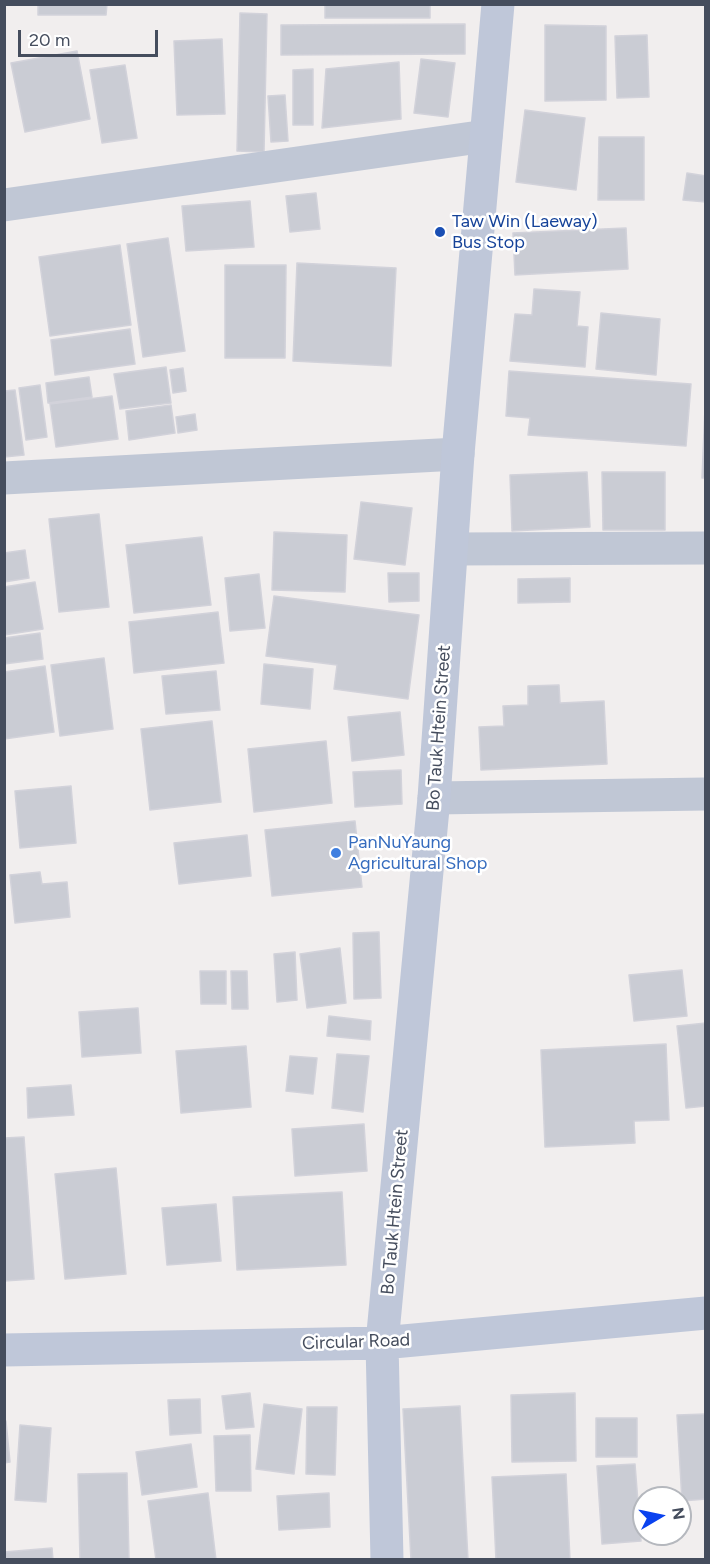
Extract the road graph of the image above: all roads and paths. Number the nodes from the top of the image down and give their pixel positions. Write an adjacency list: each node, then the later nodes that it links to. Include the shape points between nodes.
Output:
1 (498, 4): 2 (street, Bo Tauk Htein Street)
2 (486, 136): 3 (street); 4 (street, Bo Tauk Htein Street)
3 (4, 205)
4 (458, 454): 5 (street); 6 (street, Bo Tauk Htein Street)
5 (4, 478)
6 (452, 549): 7 (street); 9 (street, Bo Tauk Htein Street)
7 (705, 549)
8 (705, 794): 9 (street)
9 (434, 798): 11 (street, Bo Tauk Htein Street)
10 (705, 1312): 11 (street, Circular Road)
11 (382, 1343): 12 (street, Circular Road); 13 (street, Bo Tauk Htein Street)
12 (4, 1350)
13 (387, 1560)

